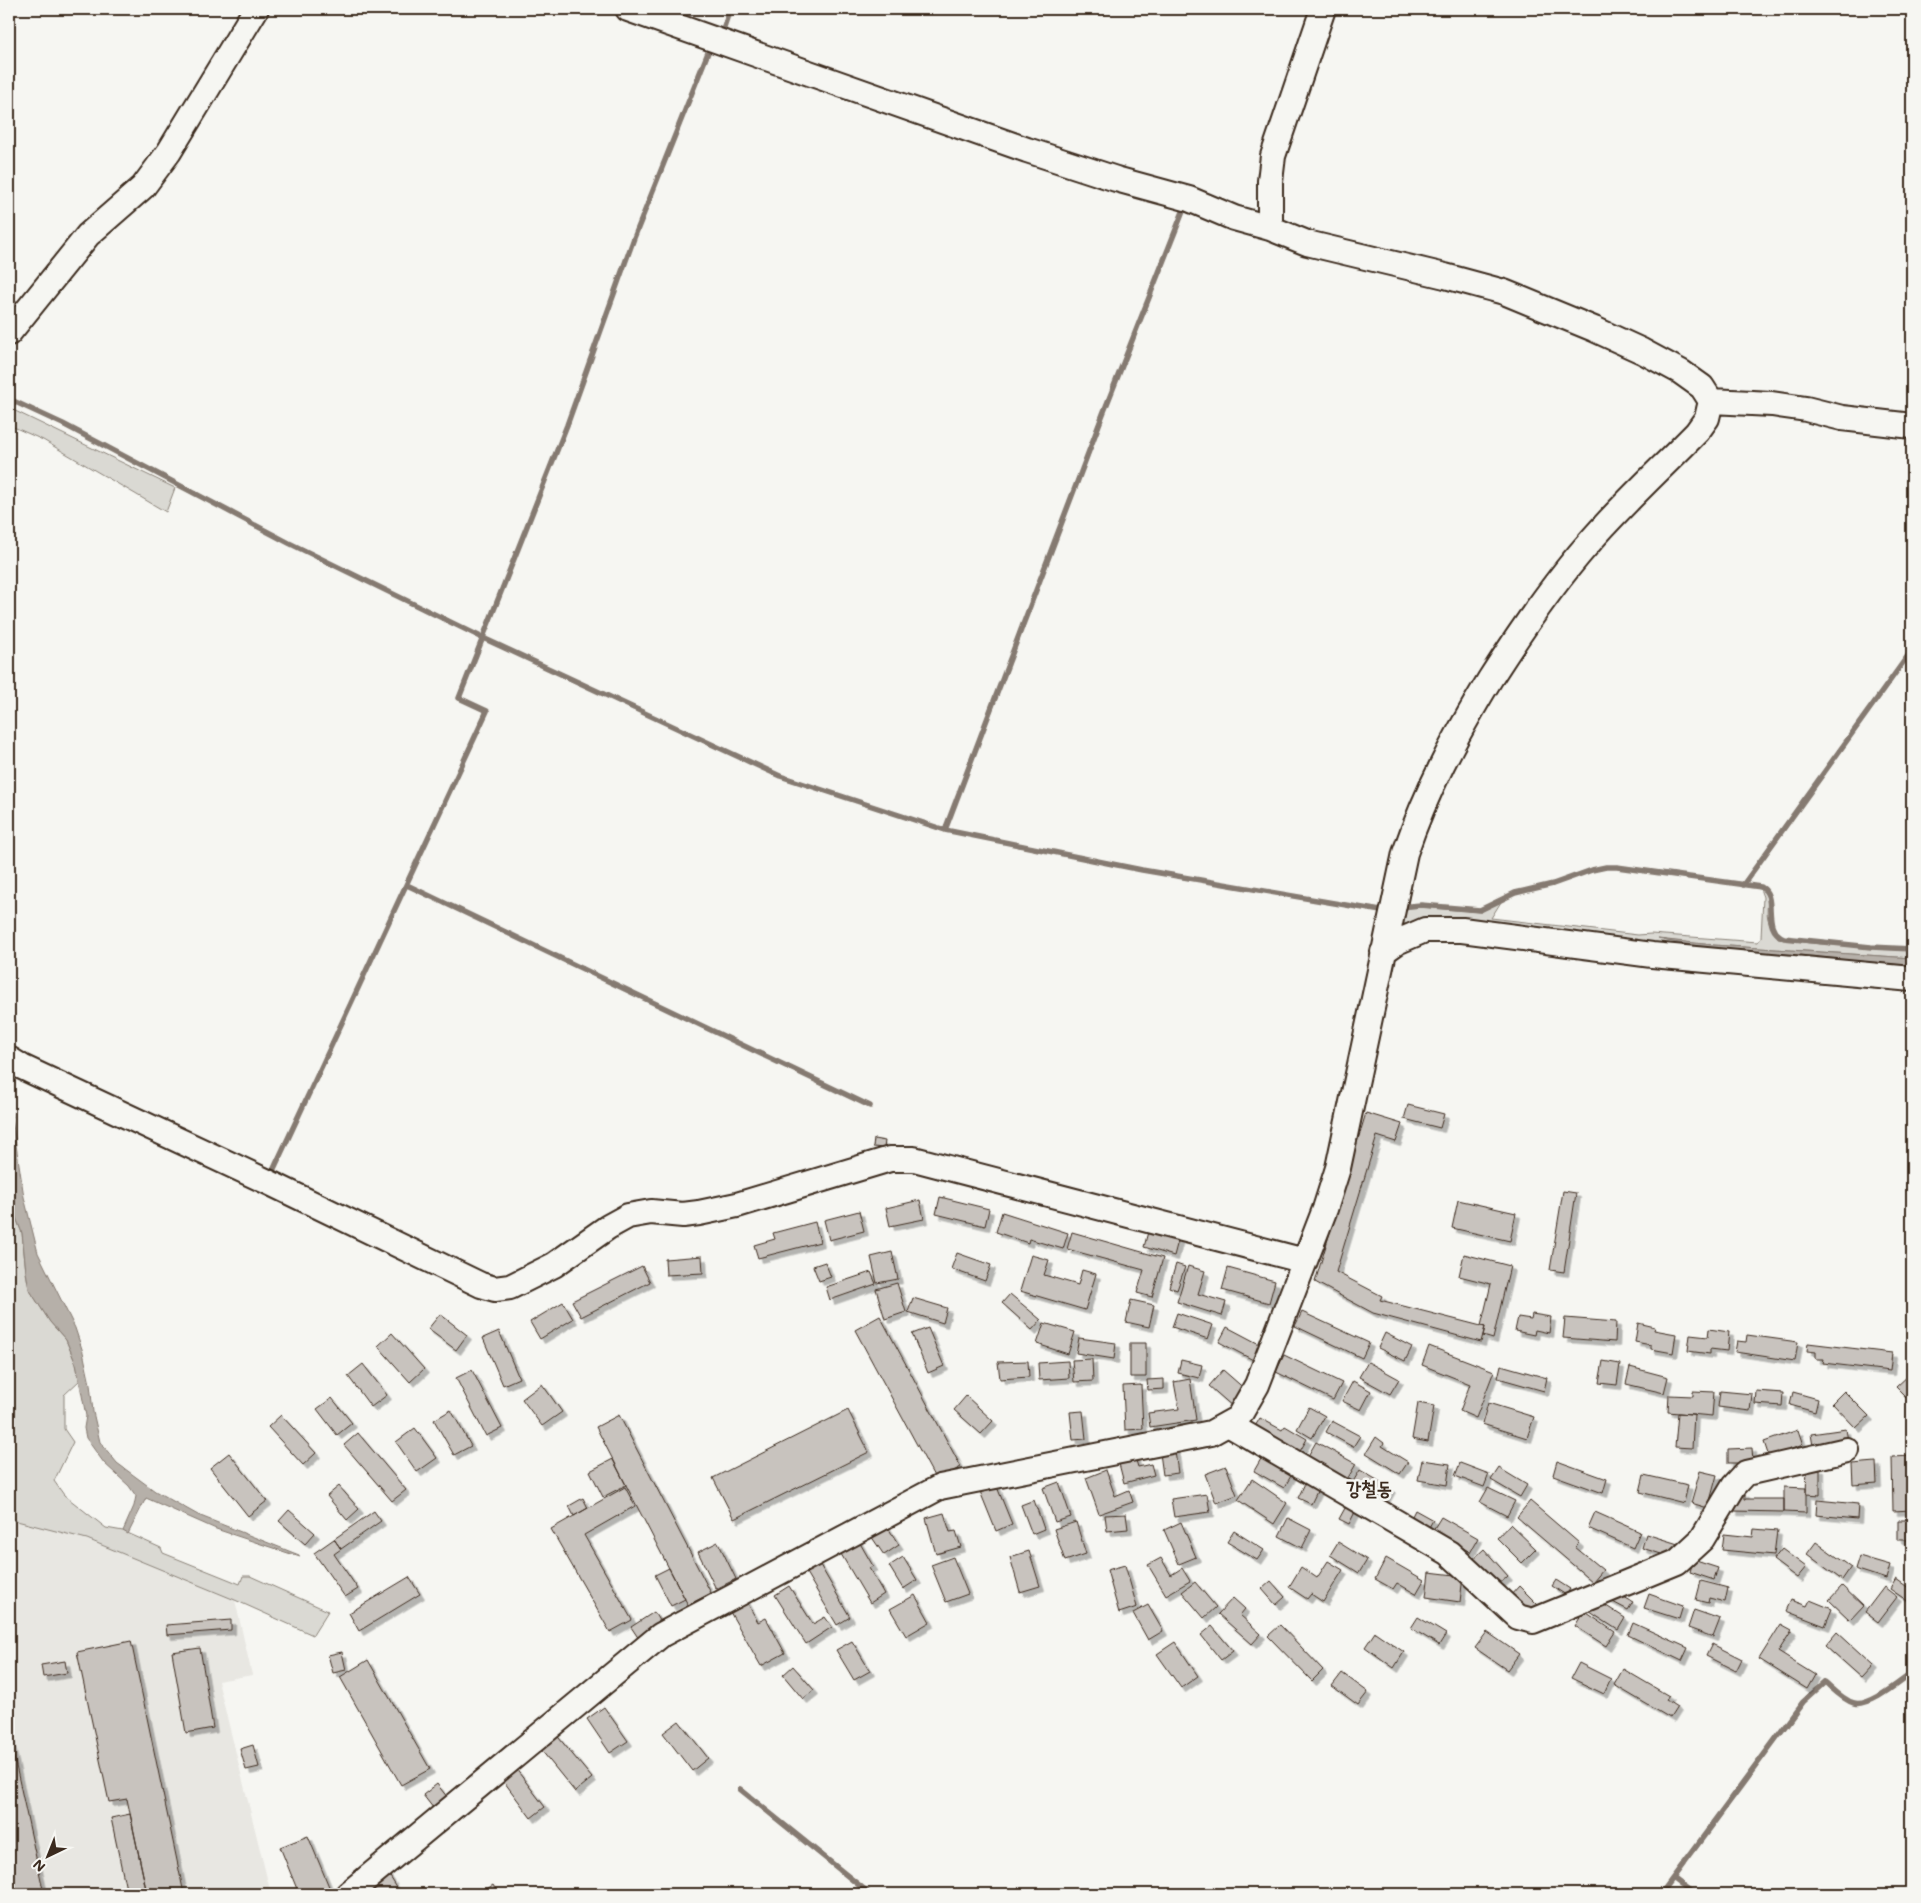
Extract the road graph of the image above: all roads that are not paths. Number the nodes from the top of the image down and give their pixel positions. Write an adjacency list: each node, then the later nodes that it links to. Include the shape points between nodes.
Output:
1 (256, 9): 5 (street, via 155,172 143,187 88,235)
2 (628, 9): 4 (street, via 1027,150 1116,180 1189,198 1234,218)
3 (1323, 9): 4 (street, via 1273,156)
4 (1270, 228): 6 (street, via 1307,242 1504,292 1642,351 1702,387)
5 (9, 333)
6 (1711, 401): 7 (street, via 1772,404 1842,418); 8 (street, via 1708,418 1588,543 1557,582 1530,618 1457,734 1427,793 1405,853)
7 (1912, 426)
8 (1383, 952): 9 (street, via 1425,930 1462,930 1652,955); 11 (street, via 1338,1168)
9 (1912, 979)
10 (9, 1059): 11 (street, via 495,1289 510,1287 554,1264 628,1216 651,1212 683,1215 737,1205 890,1159 914,1159)
11 (1305, 1261): 12 (street, via 1257,1385 1238,1418)
12 (1228, 1424): 13 (street, via 1449,1553 1518,1618 1533,1621 1677,1562 1702,1539 1734,1486 1746,1473); 14 (street, via 1211,1433 940,1487 670,1630)
13 (1847, 1450)
14 (348, 1894)

